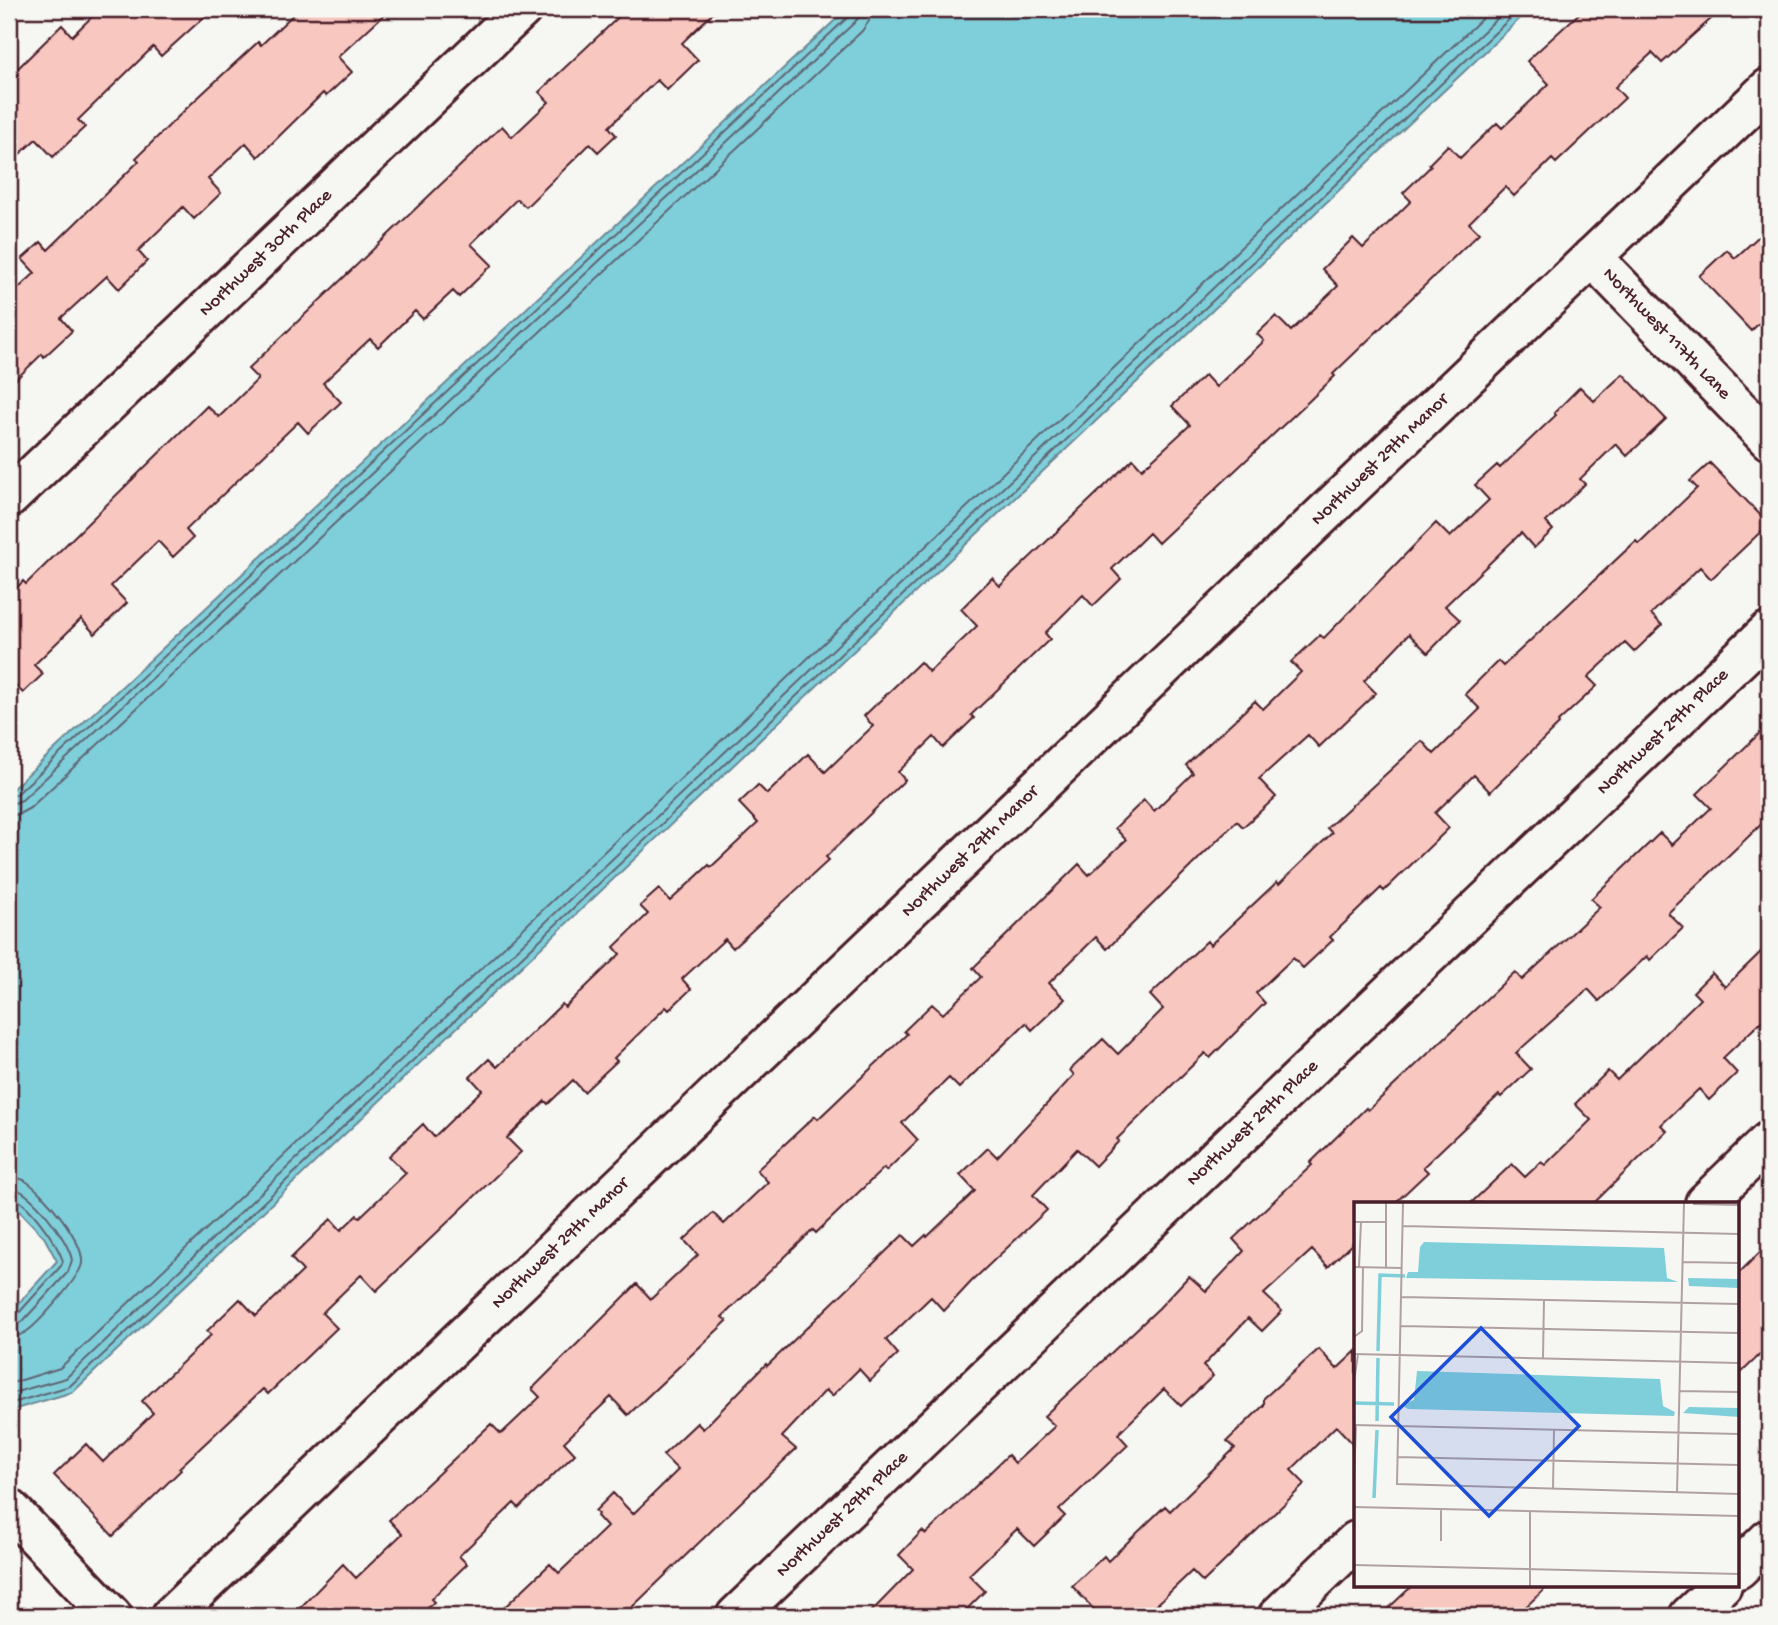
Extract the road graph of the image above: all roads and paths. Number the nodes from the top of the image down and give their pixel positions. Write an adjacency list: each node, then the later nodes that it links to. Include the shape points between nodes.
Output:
1 (522, 9): 5 (street, Northwest 30th Place)
2 (1769, 88): 3 (street, Northwest 29th Manor)
3 (1592, 257): 4 (street, Northwest 117th Lane); 16 (street, Northwest 29th Manor)
4 (1769, 440)
5 (9, 498)
6 (1769, 631): 17 (street, Northwest 29th Place)
7 (1769, 1141): 8 (street)
8 (1706, 1202)
9 (9, 1508): 15 (street)
10 (1769, 1539): 12 (street)
11 (1354, 1543): 18 (street)
12 (1740, 1567)
13 (1721, 1586): 14 (street)
14 (1693, 1615)
15 (112, 1616)
16 (171, 1616)
17 (736, 1616)
18 (1278, 1616)

